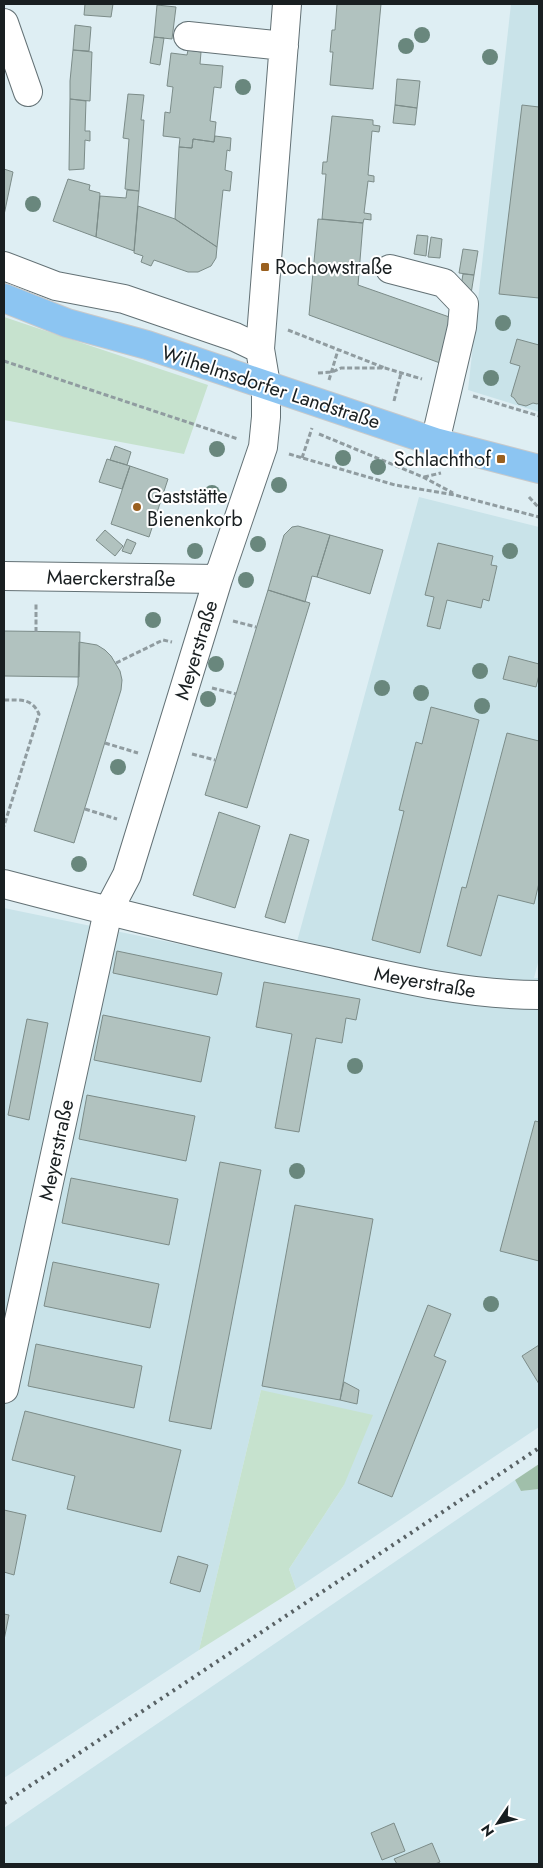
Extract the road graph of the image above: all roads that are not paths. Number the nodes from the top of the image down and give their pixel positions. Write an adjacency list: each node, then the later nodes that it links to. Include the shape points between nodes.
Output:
1 (288, 4): 4 (street)
2 (4, 23): 5 (street)
3 (188, 36): 4 (street)
4 (284, 46): 9 (street)
5 (28, 92)
6 (4, 266): 9 (street, Wilhelmsdorfer Landstraße, via 56,286 124,299 235,337)
7 (390, 269): 11 (street, via 444,283 464,304 462,327)
8 (4, 298): 10 (main road, Wilhelmsdorfer Landstraße, via 68,323 147,345)
9 (260, 349): 10 (street)
10 (266, 385): 11 (main road, Wilhelmsdorfer Landstraße); 14 (street, Meyerstraße, via 262,447)
11 (435, 442): 12 (main road, Wilhelmsdorfer Landstraße)
12 (539, 469)
13 (4, 576): 14 (street, Maerckerstraße)
14 (218, 579): 16 (street, Meyerstraße, via 126,875)
15 (4, 884): 16 (street)
16 (108, 911): 17 (street, Meyerstraße, via 424,983 481,993); 18 (street, Meyerstraße)
17 (539, 995)
18 (4, 1389)

